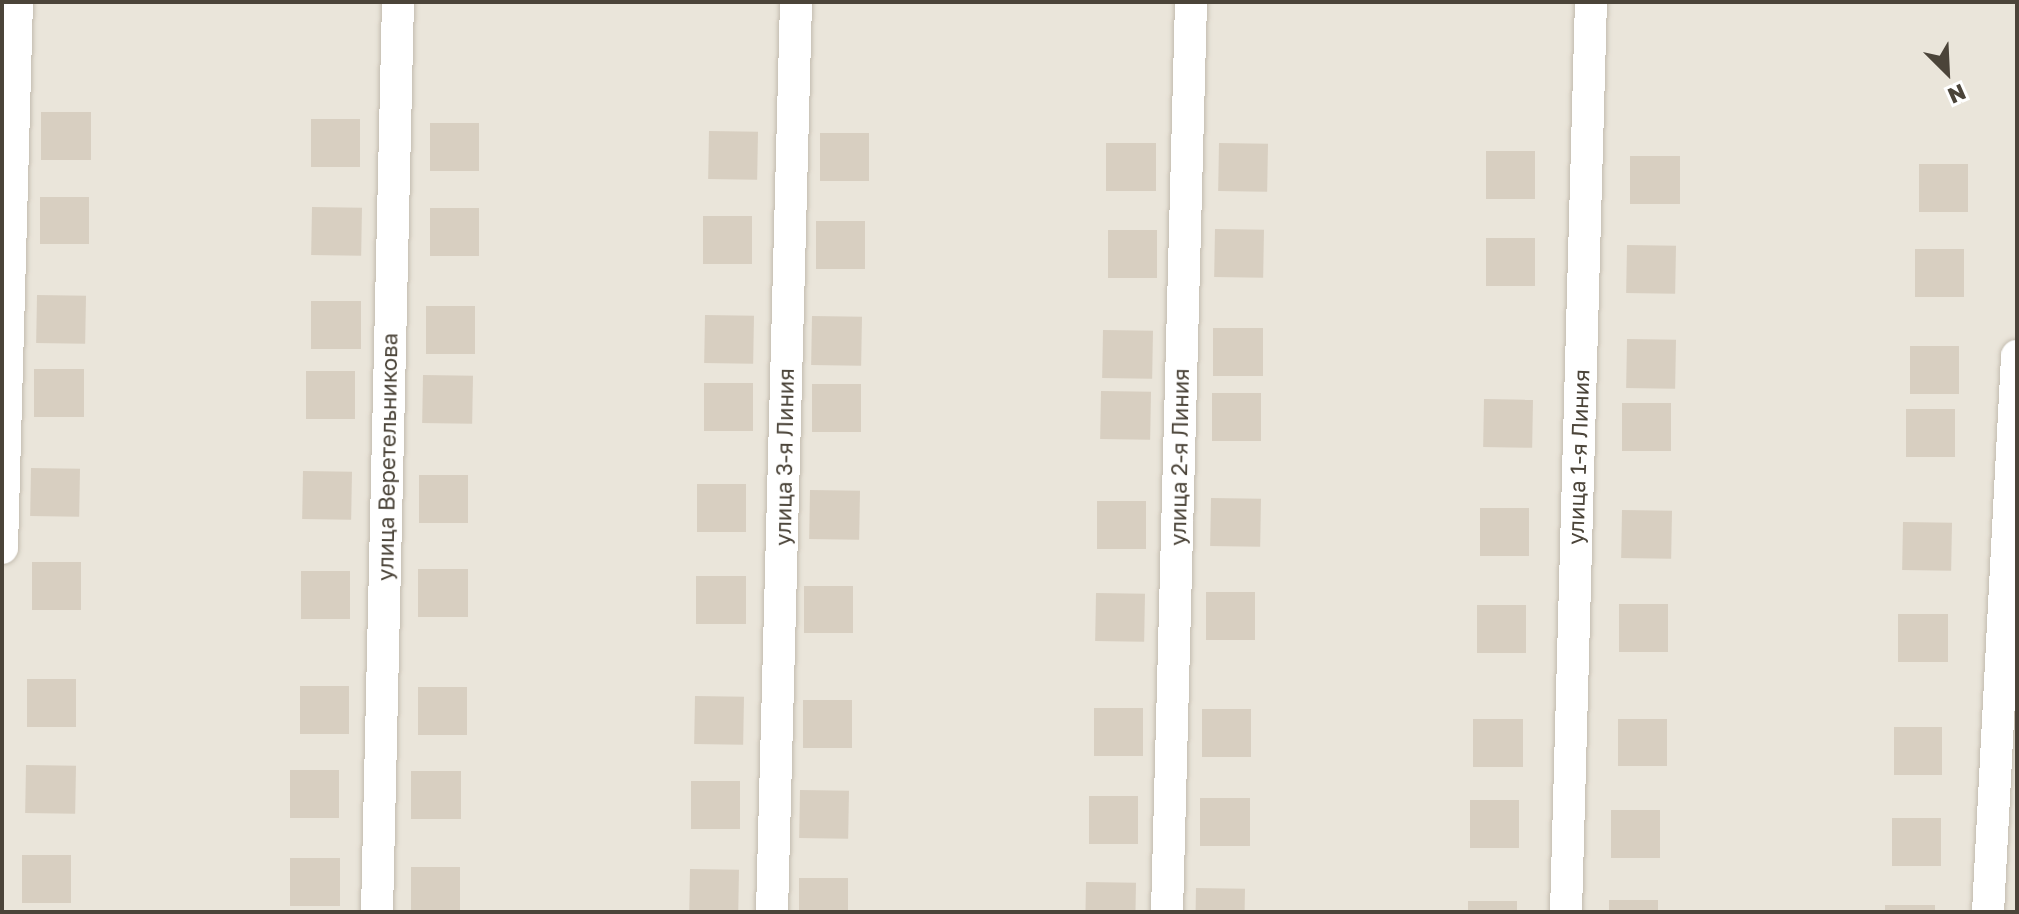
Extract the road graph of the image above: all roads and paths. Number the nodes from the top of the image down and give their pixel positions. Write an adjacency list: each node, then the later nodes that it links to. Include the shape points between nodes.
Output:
1 (17, 2): 7 (street)
2 (398, 2): 8 (street, улица Веретельникова)
3 (796, 2): 9 (street, улица 3-я Линия)
4 (1191, 2): 10 (street, улица 2-я Линия)
5 (1591, 2): 11 (street, улица 1-я Линия)
6 (2017, 356): 12 (street)
7 (2, 548)
8 (377, 912)
9 (772, 912)
10 (1167, 912)
11 (1566, 912)
12 (1988, 912)

